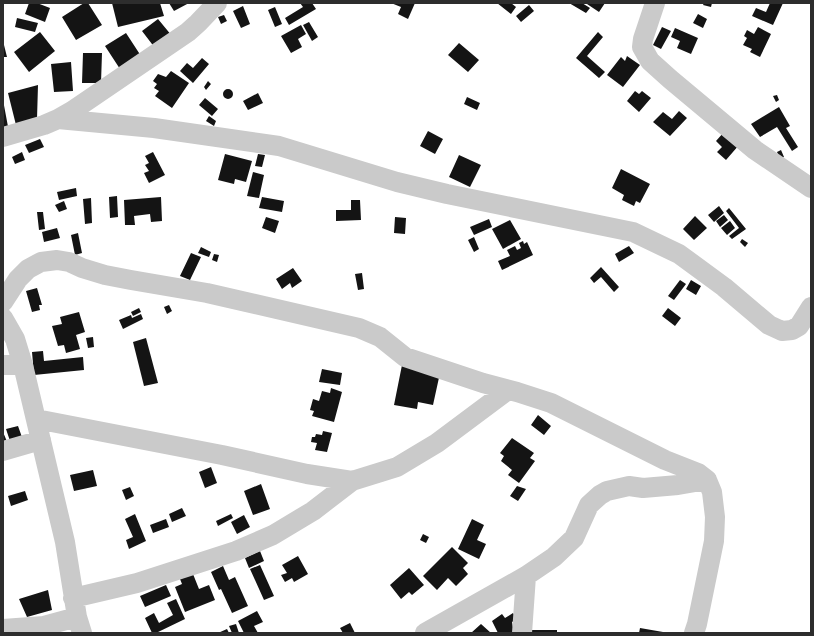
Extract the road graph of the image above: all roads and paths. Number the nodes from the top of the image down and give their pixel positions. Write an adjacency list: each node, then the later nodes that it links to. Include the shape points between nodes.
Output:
1 (217, 3): 3 (street, via 188,32)
2 (655, 3): 5 (street, via 642,47 650,61 755,150)
3 (58, 119): 4 (street); 7 (street, via 154,128 279,146 397,182 633,232 679,254 769,325 782,331 799,326)
4 (3, 137)
5 (811, 188)
6 (3, 302): 11 (street, via 28,269 41,262 69,262 105,275 207,293 359,328 380,337 405,356)
7 (811, 307)
8 (3, 318): 10 (street, via 15,339)
9 (3, 365): 10 (street)
10 (23, 365): 12 (street)
11 (508, 390): 15 (street, via 551,403 665,460 698,473); 16 (street, via 437,443 396,467)
12 (36, 419): 13 (street); 16 (street)
13 (41, 440): 14 (street); 18 (street, via 65,542)
14 (3, 451)
15 (707, 480): 17 (street, via 678,486 629,486 607,491 589,505 574,538 554,557); 24 (street, via 712,492 715,517 714,541)
16 (352, 481): 18 (street, via 313,511 273,535 236,551 137,583)
17 (526, 576): 22 (street); 23 (street)
18 (73, 598): 19 (street)
19 (80, 625): 21 (street)
20 (3, 629): 21 (street)
21 (42, 629)
22 (425, 633)
23 (522, 633)
24 (694, 633)

